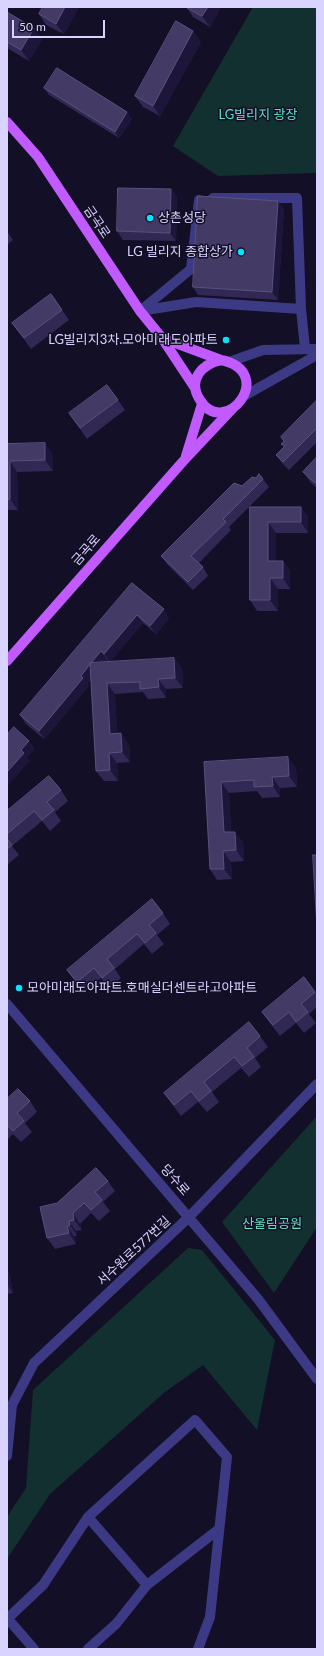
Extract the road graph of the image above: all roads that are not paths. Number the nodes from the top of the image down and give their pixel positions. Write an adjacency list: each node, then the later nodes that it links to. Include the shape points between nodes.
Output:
1 (7, 122): 3 (main road, 금곡로, via 38,157)
2 (301, 309): 3 (street, via 196,302); 3 (street, via 297,198 199,197 191,269); 5 (street)
3 (140, 311): 4 (main road, 금곡로)
4 (162, 338): 8 (main road); 9 (main road, 금곡로)
5 (304, 348): 6 (street); 8 (street, via 263,350)
6 (317, 349)
7 (317, 354): 10 (street)
8 (225, 361): 9 (main road, via 211,362 202,368); 10 (main road, via 242,372 246,388)
9 (195, 388): 11 (main road)
10 (244, 396): 12 (main road)
11 (202, 404): 12 (main road, via 216,411); 13 (main road, 금곡로)
12 (233, 408): 13 (main road, 금곡로)
13 (186, 458): 14 (main road, 금곡로)
14 (7, 661)
15 (7, 1004): 17 (street, 당수로)
16 (317, 1084): 17 (street, 서수원로577번길)
17 (189, 1217): 18 (street, 당수로, via 258,1299); 19 (street, 서수원로577번길, via 34,1363 12,1405)
18 (317, 1379)
19 (7, 1456)
20 (88, 1517): 21 (street, via 195,1420 227,1457); 22 (street); 23 (street, via 43,1585)
21 (219, 1529): 22 (street); 26 (street, via 210,1617)
22 (147, 1585): 25 (street, via 116,1624)
23 (8, 1619): 24 (street)
24 (34, 1649)
25 (88, 1649)
26 (198, 1649)

